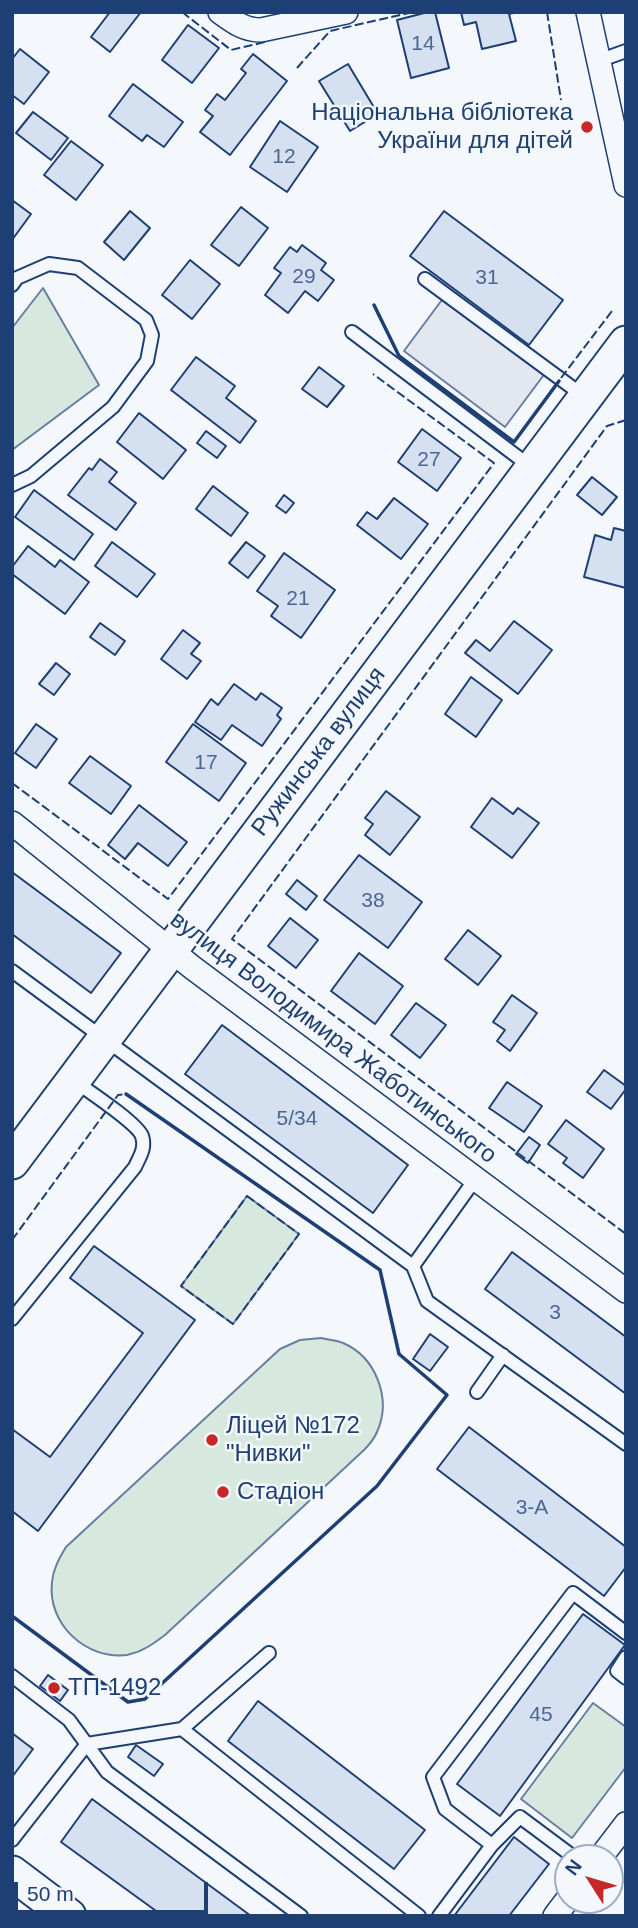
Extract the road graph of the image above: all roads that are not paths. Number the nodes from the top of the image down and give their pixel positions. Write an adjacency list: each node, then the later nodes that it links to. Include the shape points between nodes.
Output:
1 (220, 12): 2 (street, via 237,25 261,30)
2 (346, 12)
3 (588, 12): 5 (street)
4 (626, 51): 5 (lane)
5 (598, 61): 6 (street)
6 (626, 186)
7 (425, 279): 11 (lane)
8 (12, 285): 13 (lane, via 17,278 49,264 79,268 146,320 152,335 148,361 113,407 31,476)
9 (352, 332): 12 (lane)
10 (626, 343): 11 (street, Ружинська вулиця)
11 (585, 397): 12 (street, Ружинська вулиця)
12 (532, 468): 15 (street, Ружинська вулиця)
13 (12, 485)
14 (12, 823): 15 (street, вулиця Володимира Жаботинського)
15 (170, 950): 17 (street, Ружинська вулиця); 20 (street, вулиця Володимира Жаботинського)
16 (12, 971): 17 (lane)
17 (104, 1040): 18 (street, Ружинська вулиця); 21 (lane)
18 (73, 1080): 19 (street, Ружинська вулиця); 23 (lane, via 136,1128 144,1149 135,1167)
19 (16, 1148)
20 (477, 1178): 21 (lane); 22 (street, вулиця Володимира Жаботинського)
21 (413, 1266): 24 (lane, via 427,1301)
22 (626, 1291)
23 (12, 1319)
24 (503, 1354): 25 (lane); 26 (lane)
25 (477, 1392)
26 (626, 1444)
27 (626, 1633): 38 (lane, via 573,1593 433,1777 445,1809)
28 (269, 1653): 32 (lane)
29 (626, 1657): 31 (lane, via 617,1671)
30 (12, 1676): 33 (lane, via 69,1720)
31 (626, 1678)
32 (182, 1730): 33 (lane); 42 (lane)
33 (87, 1744): 35 (lane); 41 (lane, via 107,1772)
34 (626, 1824): 37 (street)
35 (12, 1840)
36 (556, 1844): 38 (lane, via 520,1817)
37 (611, 1844)
38 (492, 1845): 43 (lane)
39 (12, 1873): 40 (street)
40 (69, 1916)
41 (301, 1916)
42 (419, 1916)
43 (439, 1916)

